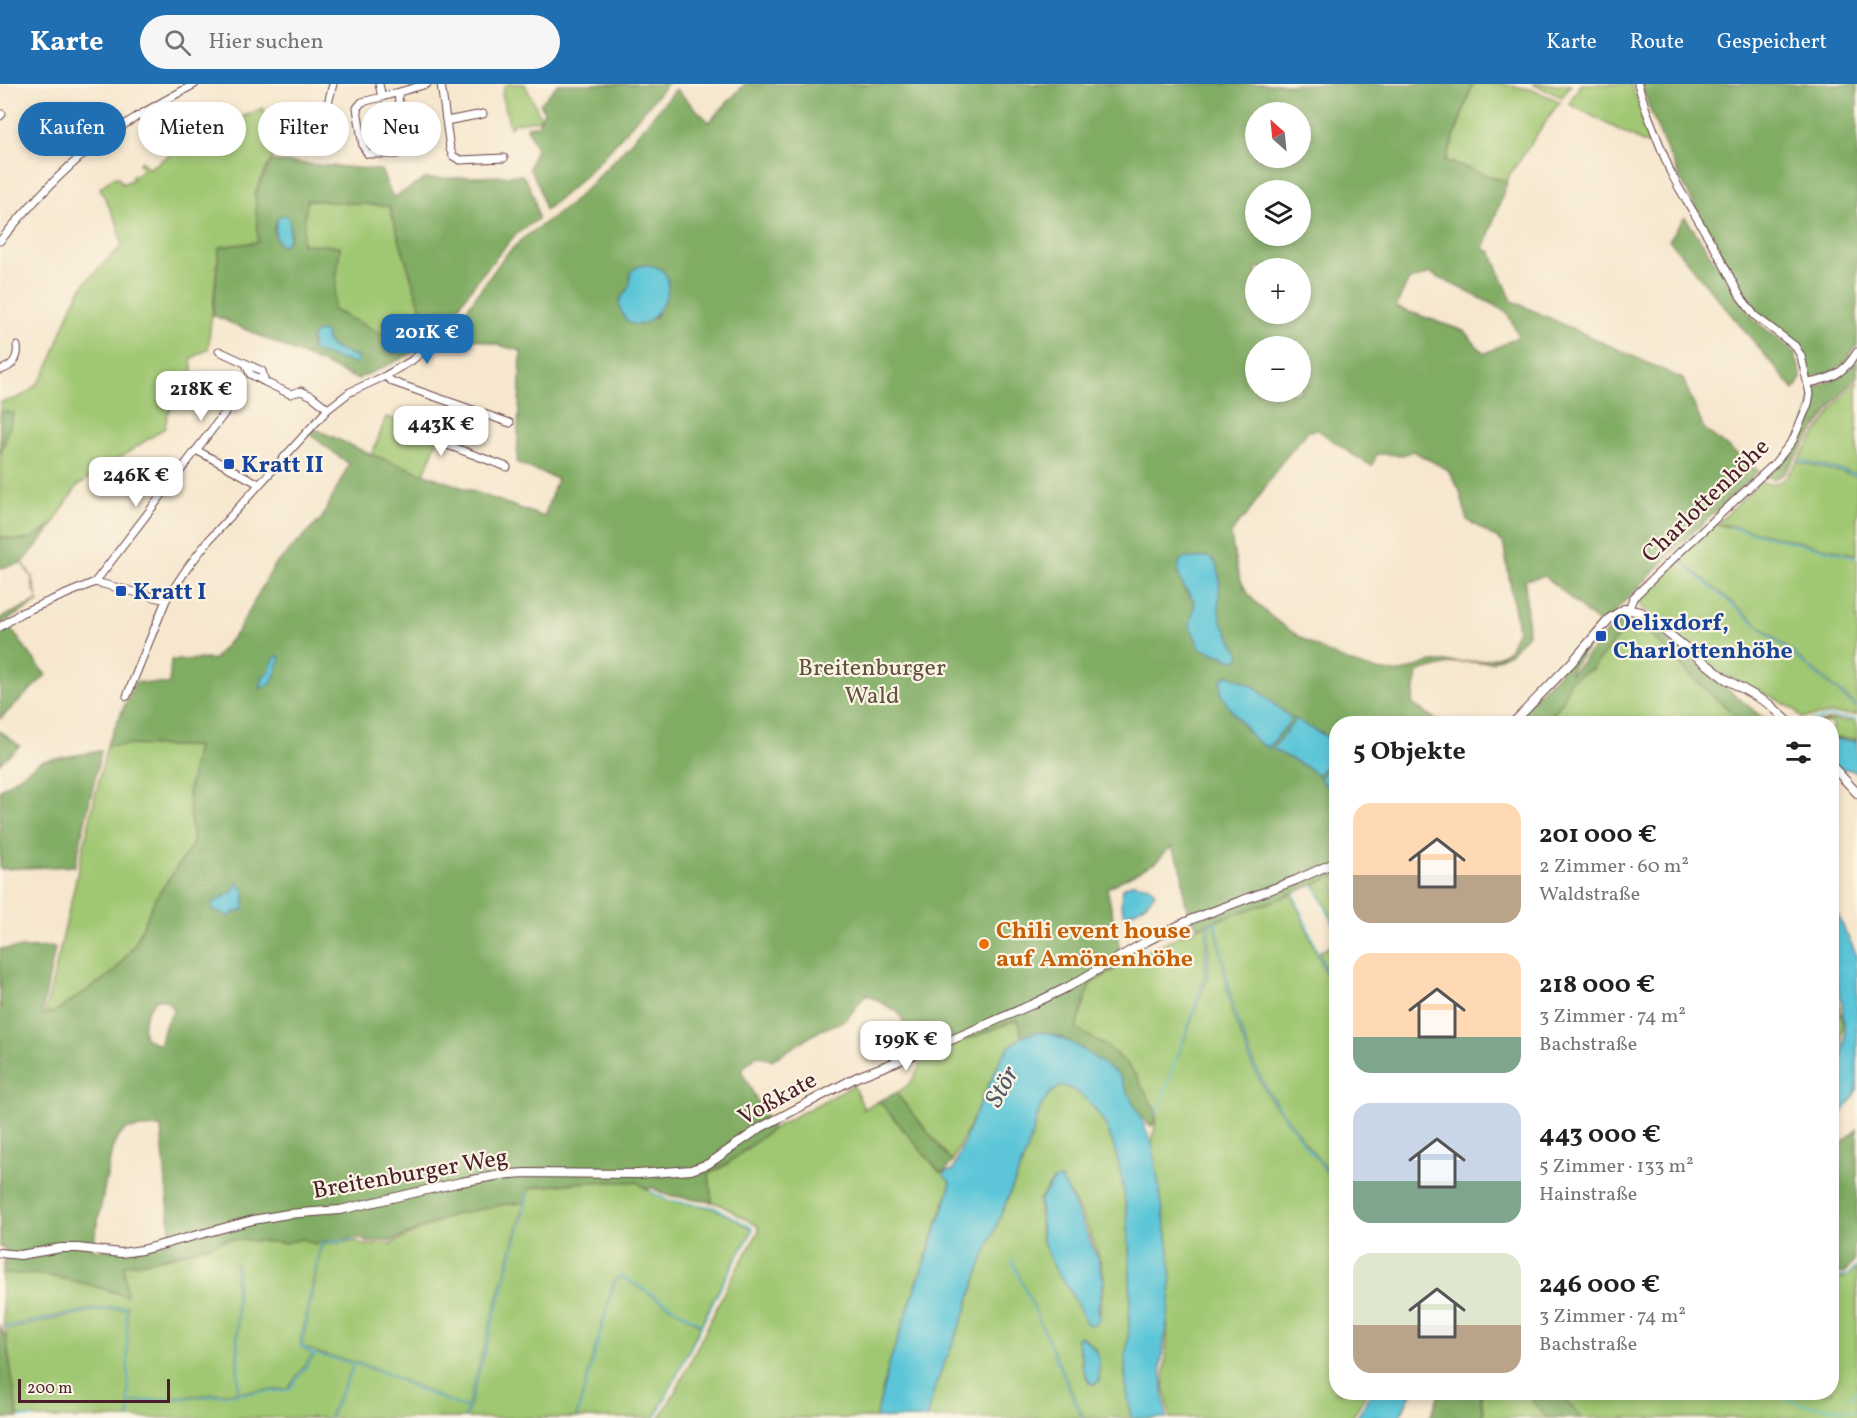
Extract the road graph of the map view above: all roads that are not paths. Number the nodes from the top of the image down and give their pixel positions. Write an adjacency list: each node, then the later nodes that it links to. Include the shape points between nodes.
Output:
1 (195, 84): 13 (street, via 132,119 80,157)
2 (333, 84): 9 (street)
3 (379, 84): 8 (street)
4 (427, 84): 7 (street)
5 (441, 84): 11 (street)
6 (1638, 84): 20 (street, via 1670,171 1740,296 1755,316 1795,346)
7 (398, 93): 8 (street); 8 (street, via 403,148 397,154 368,154 363,146 357,108 362,102)
8 (382, 97)
9 (328, 102)
10 (483, 114): 11 (street)
11 (446, 121): 12 (street, via 450,149 456,158)
12 (504, 158)
13 (0, 241)
14 (449, 327): 19 (street, via 420,354)
15 (17, 346): 18 (street, via 14,361)
16 (219, 351): 22 (street, via 262,371 266,382 290,393 301,391)
17 (1857, 352): 20 (street, via 1843,371)
18 (0, 370)
19 (385, 376): 21 (street); 22 (street, via 350,392)
20 (1808, 382): 30 (street, Charlottenhöhe, via 1808,404 1792,443 1633,598)
21 (455, 404): 24 (street); 26 (street, via 441,442)
22 (328, 409): 27 (street)
23 (226, 410): 25 (street)
24 (510, 423)
25 (196, 450): 27 (street); 28 (street)
26 (507, 467)
27 (260, 484): 29 (street, via 205,545)
28 (95, 582): 29 (street); 31 (street, via 21,613)
29 (166, 600): 32 (street)
30 (1629, 609): 33 (main road, via 1610,618); 34 (main road, via 1641,612 1724,678 1770,704)
31 (0, 627)
32 (127, 696)
33 (1520, 716)
34 (1783, 716)
35 (1839, 774): 36 (main road)
36 (1857, 793)
37 (1329, 865): 38 (main road, Voßkate, via 1190,920 1033,1004 857,1077 760,1128)
38 (700, 1167): 39 (main road, Breitenburger Weg, via 638,1174 493,1176 350,1208 253,1220 132,1252 61,1248 20,1255)
39 (0, 1253)

